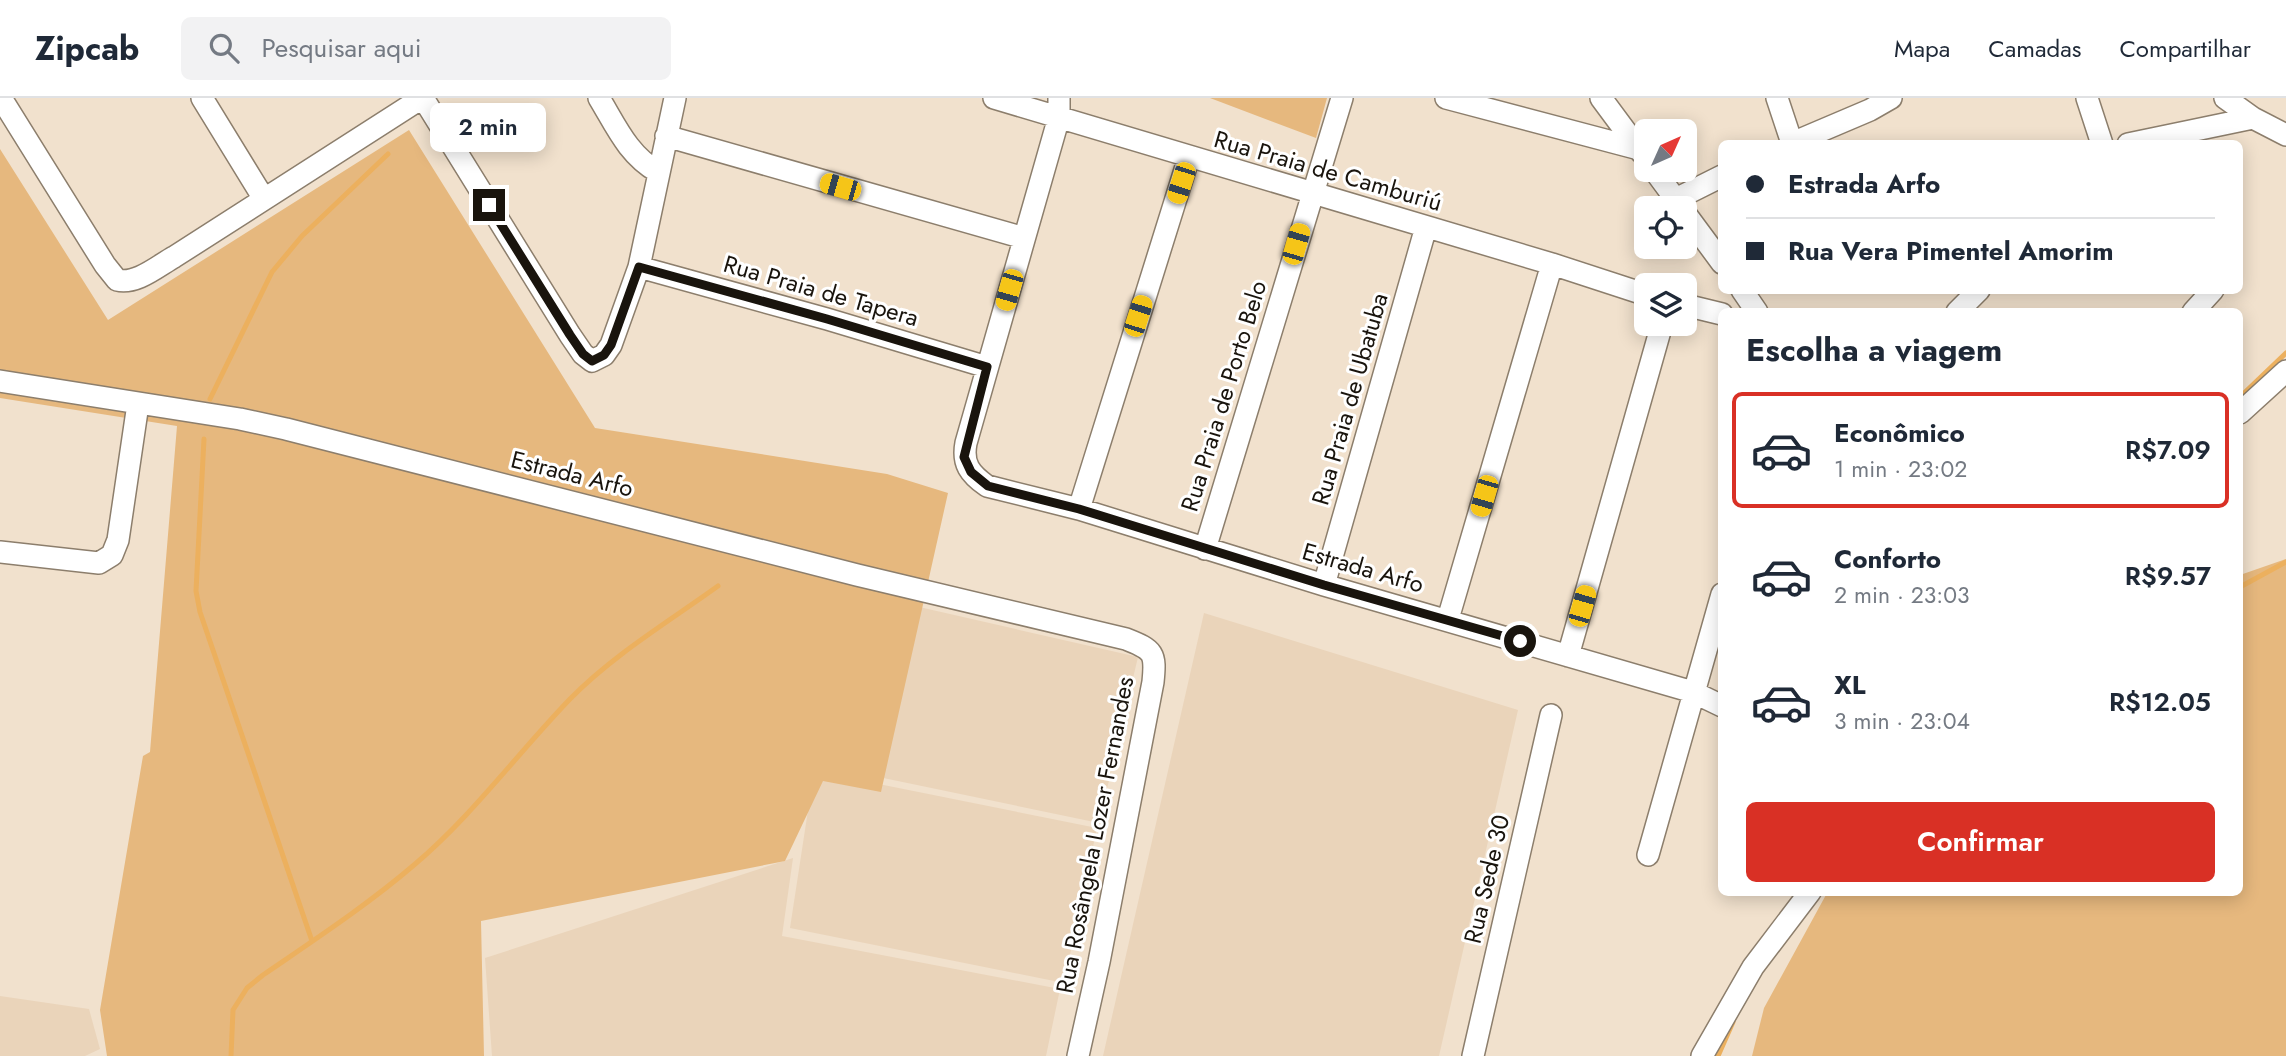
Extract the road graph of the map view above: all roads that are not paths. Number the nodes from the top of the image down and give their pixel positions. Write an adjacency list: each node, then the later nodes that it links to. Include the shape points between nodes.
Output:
1 (1, 98): 29 (street, via 117,280 132,280 174,257)
2 (202, 98): 29 (street)
3 (422, 98): 29 (street); 35 (street, via 583,354 592,361 611,345)
4 (599, 98): 25 (street, via 630,149)
5 (675, 98): 17 (street)
6 (994, 98): 14 (street, Rua Praia de Camburiú)
7 (1342, 98): 27 (street, Rua Praia de Porto Belo)
8 (1446, 98): 23 (street)
9 (1601, 98): 22 (street)
10 (1777, 98): 18 (street)
11 (1891, 98): 19 (street)
12 (2087, 98): 20 (street)
13 (2230, 100): 15 (street)
14 (1059, 108): 24 (street, Rua Praia de Camburiú); 33 (street)
15 (2253, 118): 16 (street); 21 (street)
16 (2286, 135)
17 (666, 136): 25 (street); 33 (street)
18 (1790, 140)
19 (1798, 140)
20 (2101, 140)
21 (2147, 140)
22 (1634, 142)
23 (1634, 151)
24 (1189, 157): 27 (street, Rua Praia de Camburiú); 49 (street)
25 (657, 172): 35 (street)
26 (1718, 179): 28 (street)
27 (1311, 193): 31 (street, Rua Praia de Camburiú); 50 (street, Rua Praia de Porto Belo)
28 (1696, 196)
29 (264, 199)
30 (1697, 221): 32 (street)
31 (1426, 227): 34 (street, Rua Praia de Camburiú); 52 (street, Rua Praia de Ubatuba)
32 (1713, 235)
33 (1024, 239): 44 (street)
34 (1552, 264): 36 (street, Rua Praia de Camburiú); 54 (street)
35 (639, 267): 44 (street, Rua Praia de Tapera)
36 (1634, 291)
37 (1975, 294): 40 (street)
38 (2209, 294): 41 (street)
39 (1697, 308): 42 (street)
40 (1961, 308)
41 (2197, 308)
42 (1718, 313)
43 (1659, 336): 56 (street)
44 (987, 367): 49 (street, Estrada Arfo, via 964,457 971,472 988,486)
45 (2286, 371): 48 (street)
46 (0, 382): 47 (street, Estrada Arfo)
47 (138, 404): 51 (street, via 112,555 99,563); 55 (street, Estrada Arfo, via 286,429)
48 (2243, 410)
49 (1079, 509): 50 (street, Estrada Arfo)
50 (1205, 549): 52 (street, Estrada Arfo)
51 (0, 552)
52 (1324, 585): 54 (street, Estrada Arfo)
53 (1718, 608): 57 (street)
54 (1448, 619): 56 (street, Estrada Arfo)
55 (1126, 639): 62 (street, Rua Rosângela Lozer Fernandes, via 1152,653 1153,682)
56 (1568, 656): 57 (street, Estrada Arfo)
57 (1693, 692): 58 (street, Estrada Arfo); 60 (street)
58 (1718, 704)
59 (1551, 715): 63 (street, Rua Sede 30)
60 (1648, 855)
61 (1807, 896): 64 (street, via 1753,967)
62 (1078, 1056)
63 (1474, 1056)
64 (1702, 1056)

